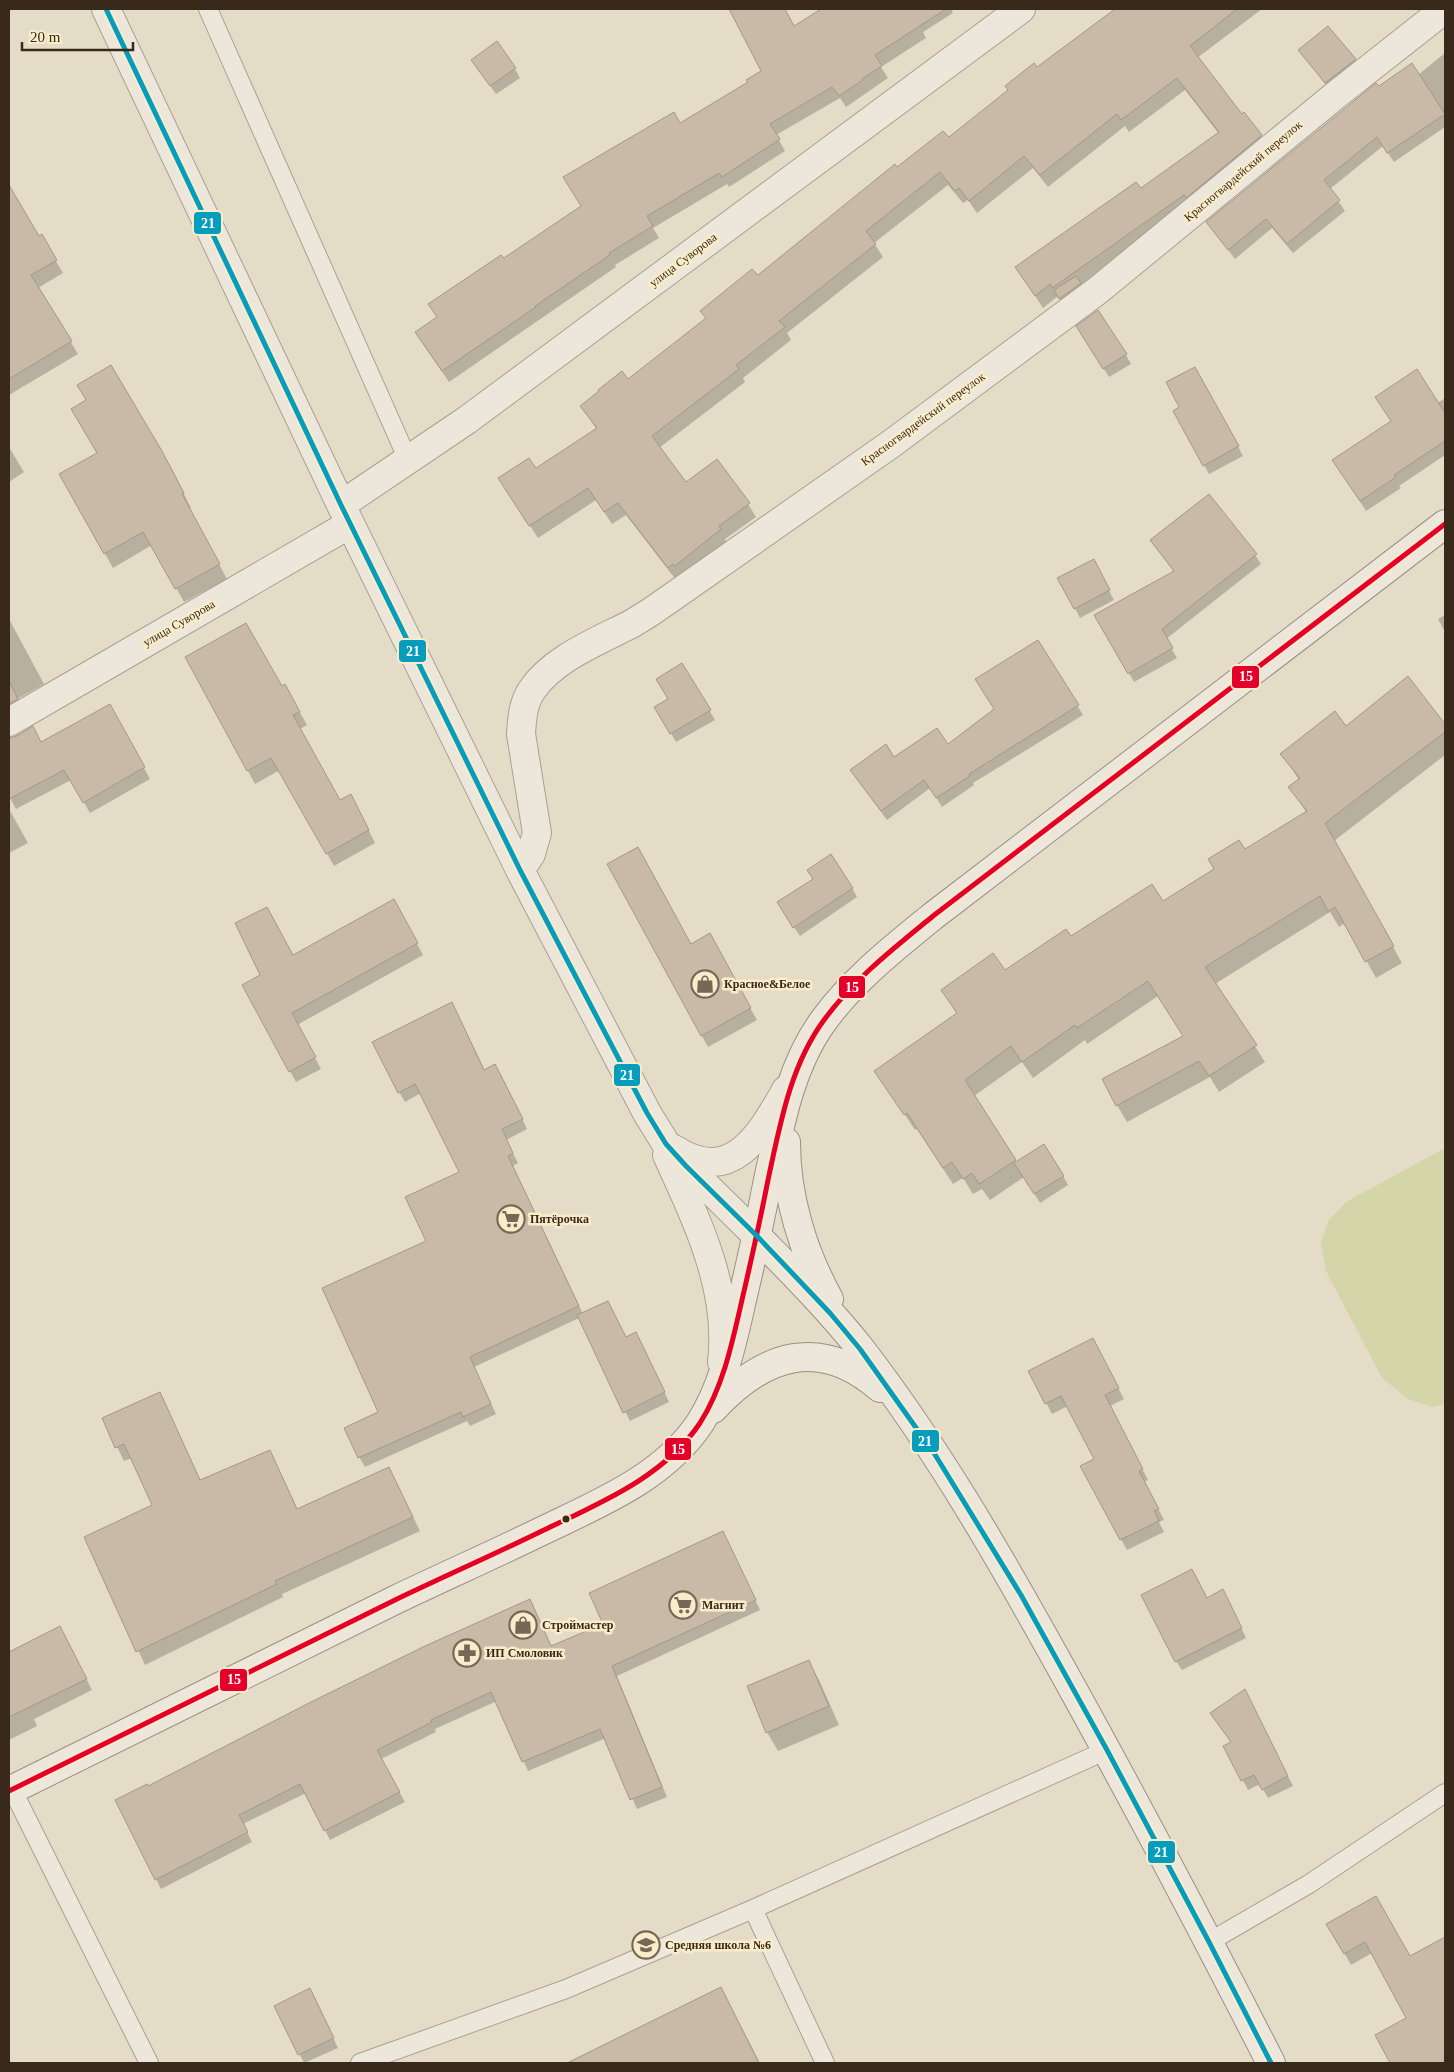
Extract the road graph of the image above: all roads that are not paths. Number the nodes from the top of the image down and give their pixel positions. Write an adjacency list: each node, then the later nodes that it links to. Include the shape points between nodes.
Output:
1 (106, 9): 6 (street)
2 (208, 9): 5 (lane)
3 (1021, 9): 5 (street, улица Суворова, via 475,414)
4 (1445, 9): 9 (street, Красногвардейский переулок, via 1118,274 1002,362 668,600 570,657 541,679 531,690 522,717 521,734 536,833 532,854)
5 (408, 460): 6 (street, улица Суворова)
6 (346, 514): 8 (street, улица Суворова); 9 (street)
7 (1445, 524): 10 (street, via 891,951 836,1005 809,1044)
8 (9, 722)
9 (520, 870): 12 (street)
10 (799, 1065): 11 (street); 13 (street, via 758,1136 746,1148 729,1158 713,1162 683,1155)
11 (789, 1093): 14 (street); 15 (street, via 786,1152 792,1203 819,1281)
12 (647, 1113): 13 (street); 16 (street, via 698,1224 713,1269 724,1352)
13 (666, 1144): 14 (street)
14 (757, 1236): 15 (street, via 830,1312); 16 (street, via 730,1354)
15 (860, 1349): 18 (street)
16 (720, 1380): 17 (street)
17 (700, 1422): 18 (street, via 731,1391 763,1368 795,1357 813,1357 852,1368 890,1398); 20 (street, via 665,1462 615,1494)
18 (914, 1423): 19 (street, via 980,1527)
19 (1107, 1750): 22 (lane); 23 (street)
20 (10, 1790): 24 (lane)
21 (1445, 1793): 23 (lane, via 1309,1884)
22 (753, 1909): 25 (lane, via 566,1989); 26 (lane)
23 (1209, 1942): 27 (street)
24 (149, 2063)
25 (360, 2063)
26 (825, 2063)
27 (1271, 2063)

